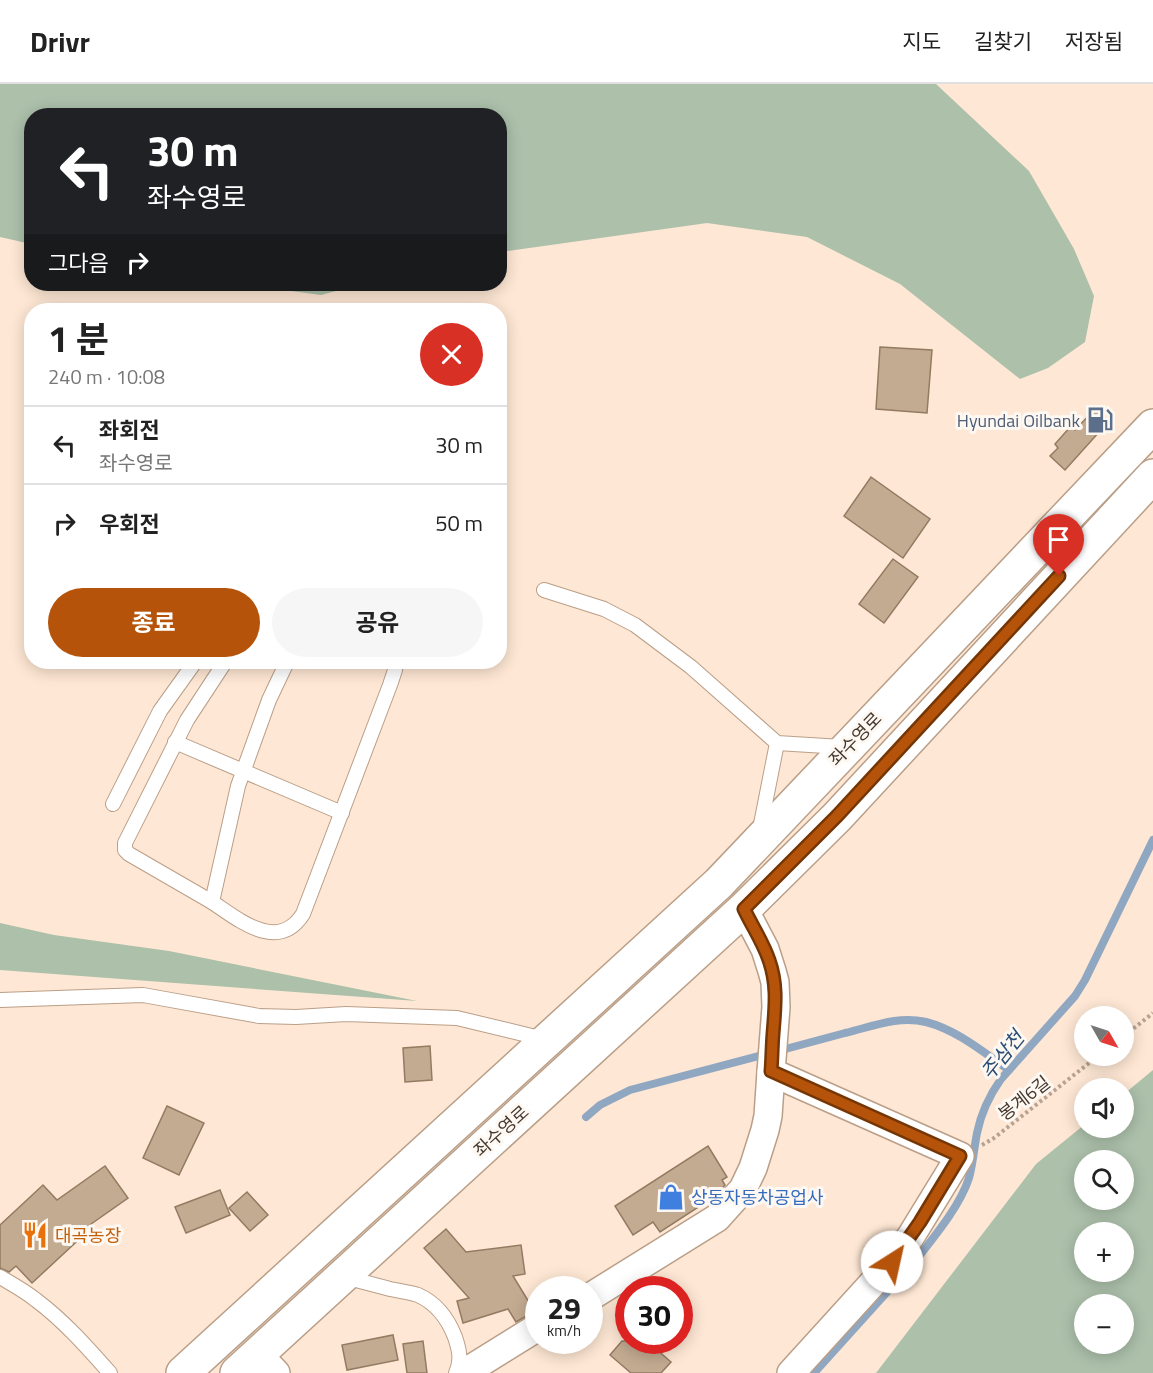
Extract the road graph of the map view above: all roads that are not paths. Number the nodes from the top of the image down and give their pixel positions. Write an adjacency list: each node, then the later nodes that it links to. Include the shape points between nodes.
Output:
1 (1153, 426): 10 (street, 좌수영로)
2 (1153, 476): 16 (street, 좌수영로, via 845,808)
3 (544, 590): 9 (lane, via 604,609 635,625 691,667)
4 (190, 669): 12 (lane, via 160,711)
5 (220, 669): 8 (lane)
6 (284, 669): 11 (lane)
7 (395, 669): 13 (lane)
8 (175, 742): 11 (lane); 15 (lane, via 125,850)
9 (777, 743): 10 (lane); 14 (lane)
10 (847, 747): 14 (street, 좌수영로)
11 (243, 771): 13 (lane); 15 (lane)
12 (113, 804)
13 (342, 813): 15 (lane, via 303,914 291,928 282,932 261,931)
14 (758, 842): 18 (street, 좌수영로, via 719,883)
15 (212, 902)
16 (744, 909): 19 (street, via 772,971 776,1007); 20 (street, 좌수영로)
17 (0, 1000): 18 (lane, via 143,995 259,1016 458,1018)
18 (546, 1040): 26 (street, 좌수영로)
19 (772, 1068): 22 (street, via 768,1116 743,1189 717,1218); 29 (street, via 960,1156 892,1262)
20 (342, 1276): 24 (street, 좌수영로); 27 (lane, via 417,1295 432,1304 445,1317 458,1345)
21 (0, 1277): 25 (lane, via 36,1299)
22 (603, 1288)
23 (525, 1336): 28 (street)
24 (257, 1367)
25 (110, 1373)
26 (183, 1373)
27 (456, 1373)
28 (464, 1373)
29 (791, 1373)

